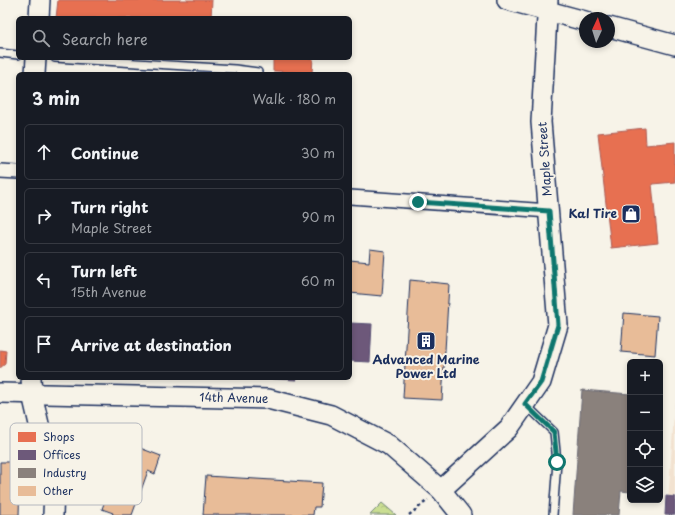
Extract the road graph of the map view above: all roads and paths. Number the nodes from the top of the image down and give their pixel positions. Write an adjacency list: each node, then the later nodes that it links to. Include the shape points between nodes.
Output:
1 (40, 0): 4 (street)
2 (507, 0): 3 (street)
3 (548, 5): 5 (street); 17 (street, Maple Street, via 541,122)
4 (39, 16)
5 (579, 18)
6 (615, 29): 7 (street)
7 (675, 45)
8 (0, 53): 9 (lane)
9 (16, 55)
10 (36, 60): 12 (street)
11 (88, 60): 13 (lane)
12 (35, 72)
13 (258, 72)
14 (0, 171): 15 (street)
15 (16, 172)
16 (352, 197): 17 (street)
17 (549, 211): 20 (street, Maple Street, via 558,325 541,382)
18 (31, 386): 19 (street, 14th Avenue); 21 (street); 22 (street, 14th Avenue, via 268,399 331,415 383,442)
19 (0, 393)
20 (525, 404): 22 (street, Maple Street, via 509,428); 27 (lane, via 554,432 557,462)
21 (39, 423)
22 (441, 490): 25 (path); 26 (street, 14th Avenue)
23 (53, 505): 24 (street)
24 (53, 515)
25 (409, 515)
26 (461, 515)
27 (553, 515)

